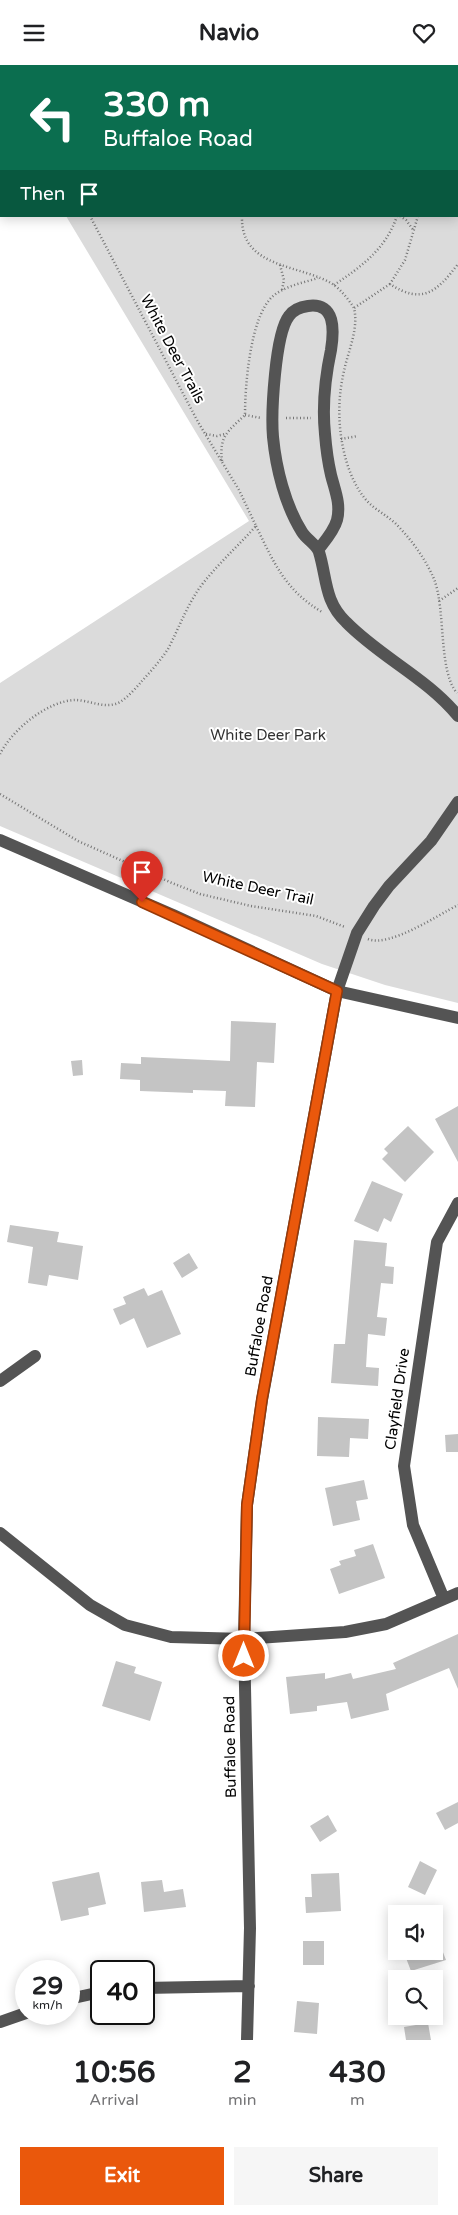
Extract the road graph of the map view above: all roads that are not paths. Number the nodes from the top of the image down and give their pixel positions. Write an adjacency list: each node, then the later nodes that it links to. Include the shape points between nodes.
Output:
1 (318, 549): 1 (street, via 337,520 338,500 327,450 323,397 334,336 332,318 322,306 313,305 301,307 287,318 272,401 274,437 285,492 302,533); 2 (street, via 324,582 345,622 435,692)
2 (458, 715)
3 (458, 802): 5 (street, Buffaloe Road, via 431,841 388,886 357,933)
4 (0, 840): 5 (street)
5 (337, 991): 6 (street); 13 (street, Buffaloe Road, via 262,1399 248,1495)
6 (458, 1019)
7 (458, 1203): 12 (street, Clayfield Drive, via 436,1242 404,1466 413,1525)
8 (35, 1356): 9 (street)
9 (0, 1381)
10 (0, 1533): 13 (street, via 90,1605 125,1625 171,1637)
11 (458, 1593): 12 (street)
12 (444, 1599): 13 (street, via 386,1624 345,1632)
13 (244, 1639): 14 (street, Buffaloe Road)
14 (249, 1987): 15 (street); 18 (street, Buffaloe Road)
15 (155, 1988)
16 (15, 2017): 17 (street)
17 (0, 2022)
18 (246, 2040)

